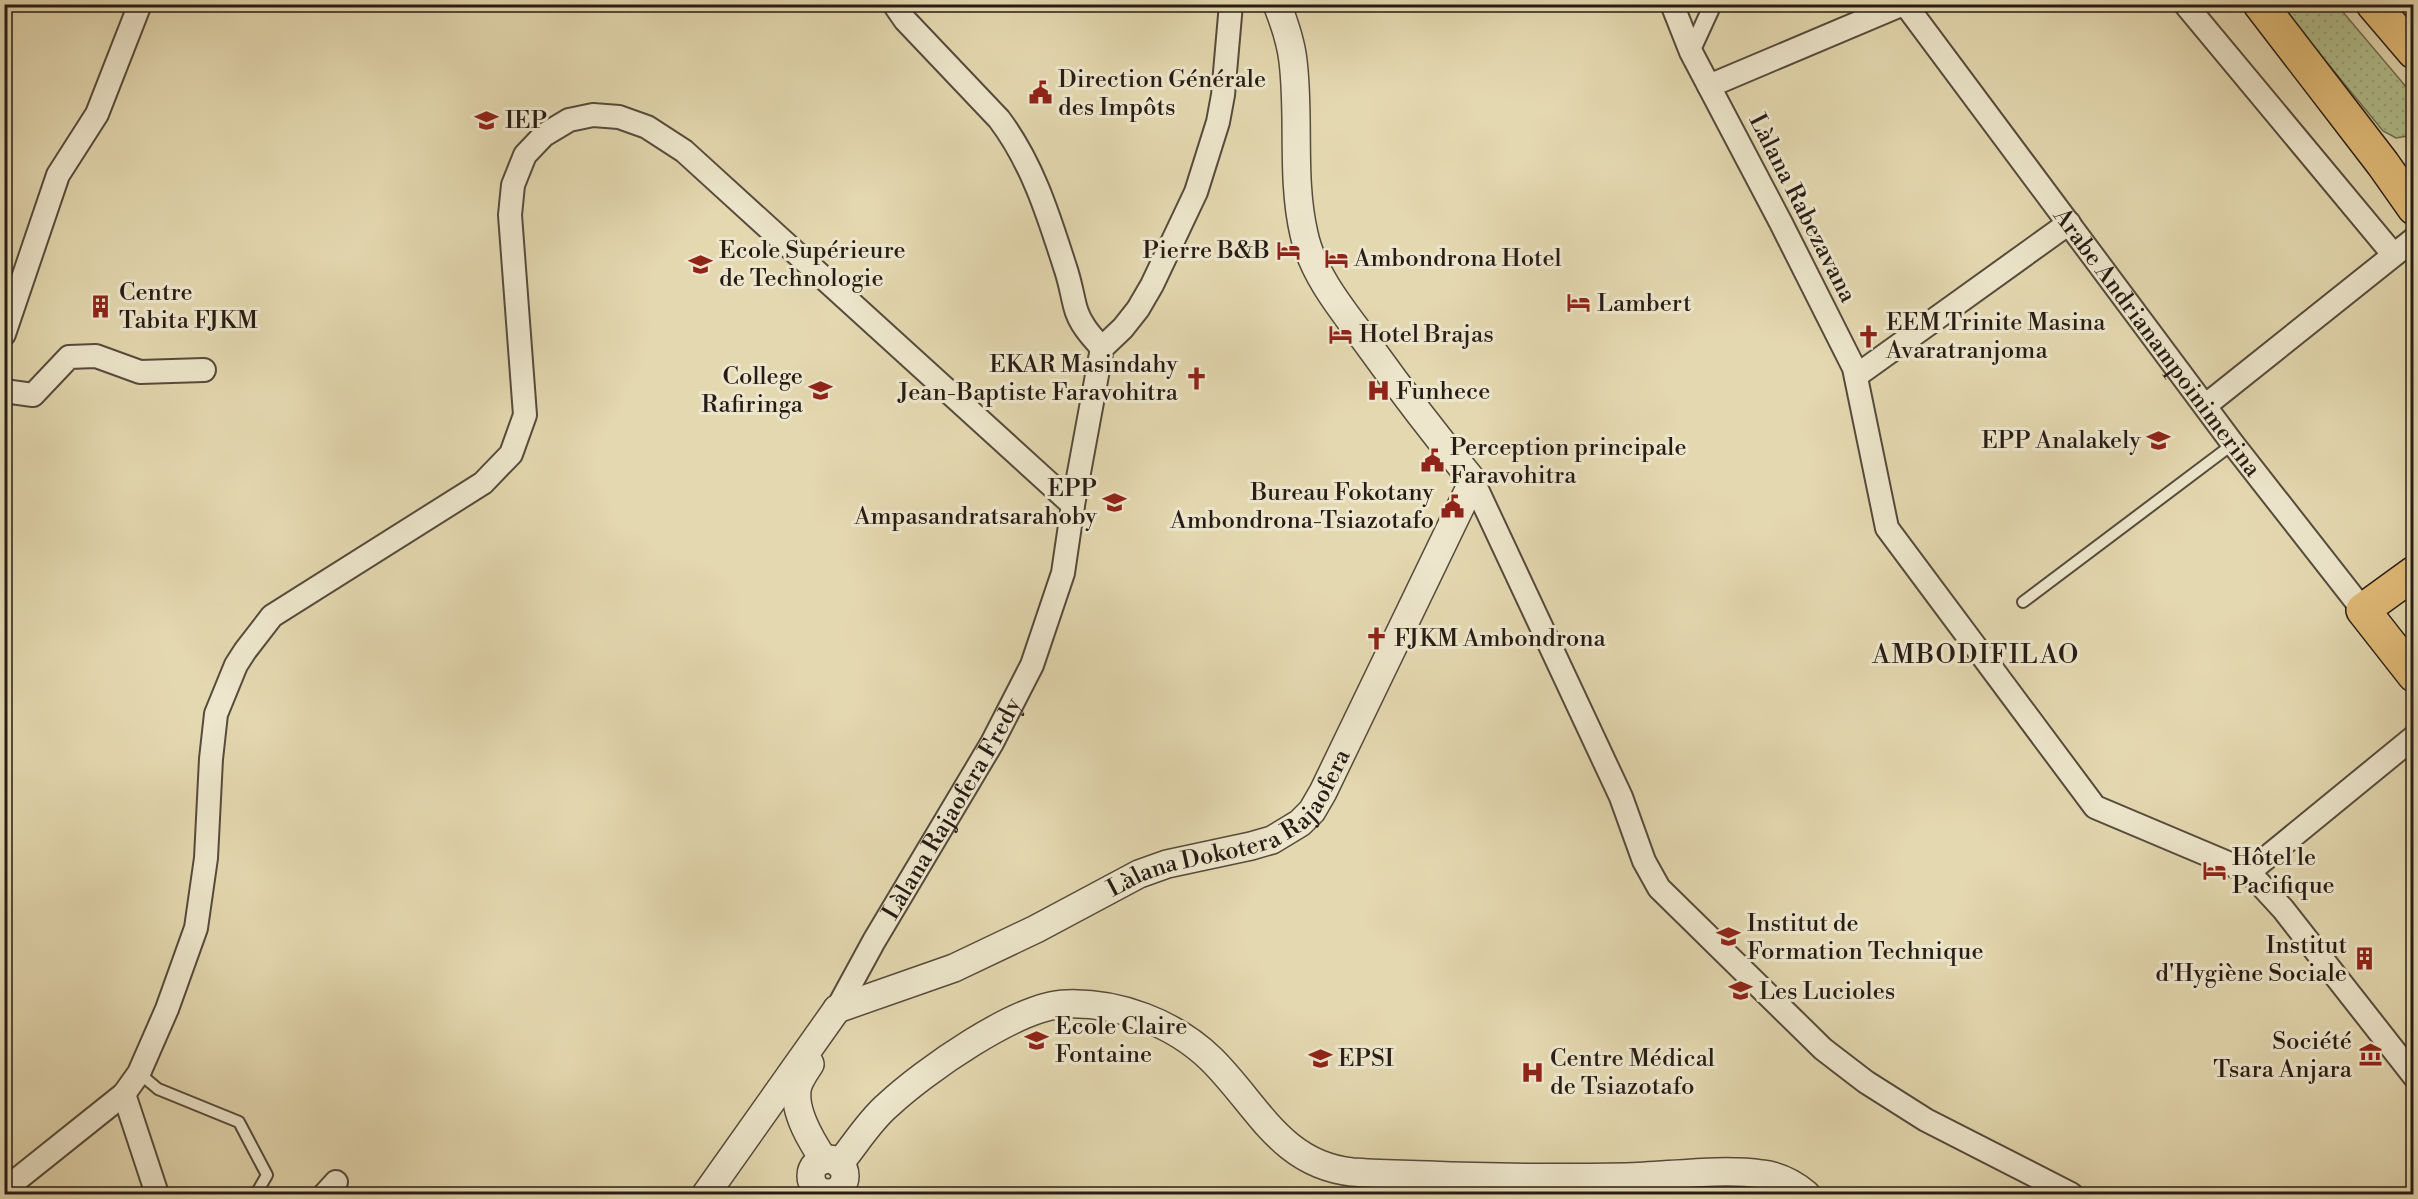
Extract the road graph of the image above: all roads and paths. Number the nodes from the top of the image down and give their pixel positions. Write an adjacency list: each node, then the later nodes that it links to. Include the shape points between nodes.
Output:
1 (140, 4): 18 (street, via 97,114 58,176)
2 (894, 4): 19 (street, via 1011,135 1039,188 1075,307 1084,327)
3 (1231, 4): 19 (street, via 1218,122 1196,192 1138,309)
4 (1277, 4): 25 (street, via 1293,62 1299,207 1312,258 1344,312)
5 (1672, 4): 11 (street, Làlana Rabezavana)
6 (1713, 4): 11 (street)
7 (1904, 4): 13 (street); 15 (street, Arabe Andrianampoinimerina)
8 (2186, 4): 17 (street)
9 (2260, 4): 14 (main road)
10 (2373, 4): 12 (main road)
11 (1691, 52): 13 (street, Làlana Rabezavana)
12 (2414, 52)
13 (1708, 86): 21 (street, Làlana Rabezavana)
14 (2414, 208)
15 (2069, 223): 21 (street); 23 (street, Arabe Andrianampoinimerina)
16 (2414, 239): 17 (street)
17 (2393, 254): 23 (street)
18 (4, 334)
19 (1102, 348): 26 (street, Làlana Rajaofera Fredy)
20 (204, 370): 22 (street, via 140,372 96,356 69,357 33,395)
21 (1856, 376): 32 (street, Làlana Rabezavana, via 1887,528 2095,807)
22 (4, 391)
23 (2206, 405): 24 (street, Arabe Andrianampoinimerina)
24 (2234, 444): 28 (lane); 29 (street, Arabe Andrianampoinimerina)
25 (1473, 481): 33 (street, Làlana Dokotera Rajaofera, via 1323,792 1300,823 1261,843 1139,874 954,968); 46 (street, via 1621,797 1644,861 1659,888 1823,1049 1866,1082 1926,1120)
26 (1073, 505): 33 (street, Làlana Rajaofera Fredy, via 1063,573 1032,665 992,743); 34 (street, via 684,151 647,127 619,117 593,115 569,120 544,135 525,155 513,185 511,242 525,415 511,454 483,483 272,616 236,665 216,714 206,858 196,928)
27 (2414, 573): 29 (main road)
28 (2023, 602)
29 (2363, 610): 30 (main road, Arabe Andrianampoinimerina)
30 (2414, 675)
31 (2414, 737): 32 (street)
32 (2249, 872): 35 (street, Làlana Rabezavana, via 2283,909)
33 (837, 1010): 36 (street, Làlana Rajaofera Fredy); 38 (street, via 797,1090 807,1133)
34 (139, 1073): 37 (street); 42 (lane, via 158,1089 239,1122 267,1175)
35 (2414, 1076)
36 (780, 1092): 38 (street, via 789,1119); 43 (street, Làlana Rajaofera Fredy)
37 (124, 1094): 40 (street); 41 (street)
38 (827, 1162): 39 (street, via 933,1068 1011,1020 1064,1004 1115,1008 1169,1029 1210,1058 1290,1148 1327,1166 1366,1173); 44 (street, via 812,1171 812,1181 818,1190)
39 (1624, 1186): 45 (street, via 1755,1173 1783,1179)
40 (4, 1190)
41 (157, 1194)
42 (256, 1194)
43 (706, 1194)
44 (828, 1194)
45 (1806, 1194)
46 (2072, 1194)

